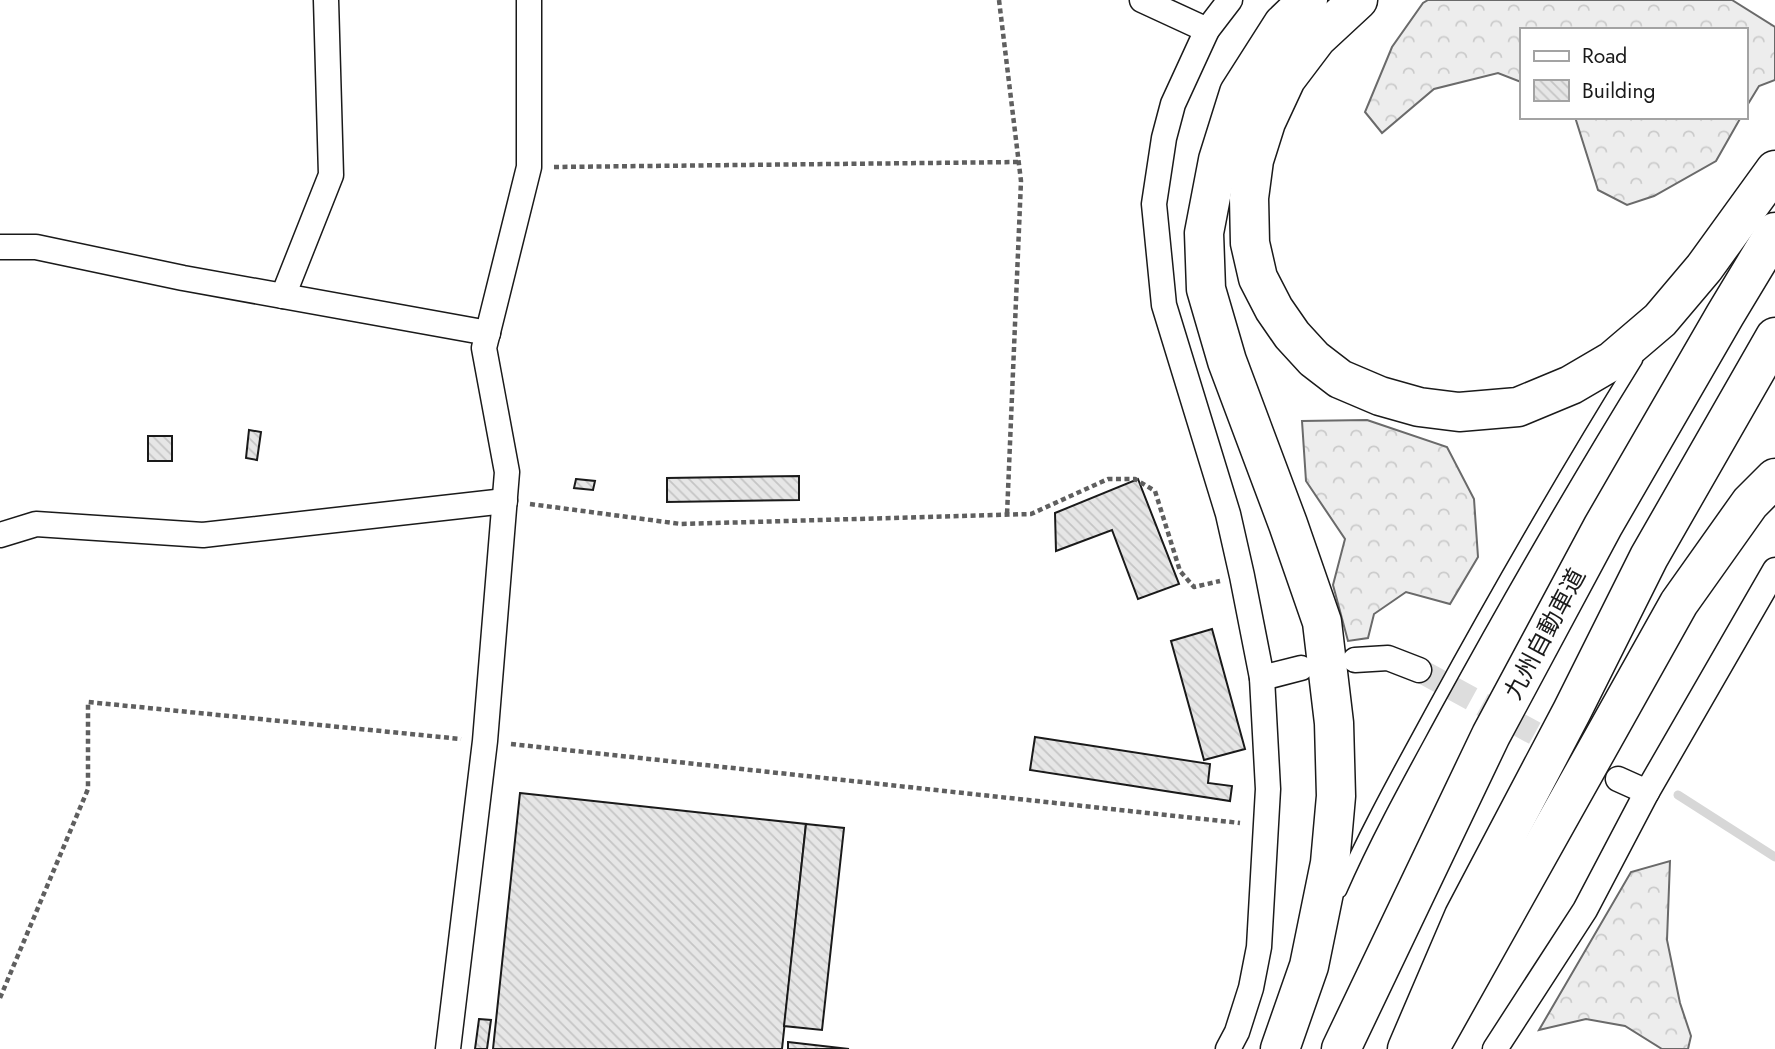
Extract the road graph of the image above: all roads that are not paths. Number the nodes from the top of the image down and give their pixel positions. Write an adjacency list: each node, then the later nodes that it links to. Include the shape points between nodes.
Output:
1 (326, 0): 11 (street, via 331,175)
2 (529, 0): 13 (street, via 529,167)
3 (1143, 0): 7 (street)
4 (1230, 0): 7 (street)
5 (1308, 0): 25 (highway, via 1283,24 1240,93 1218,160 1204,233 1206,289 1227,361 1322,622 1334,723 1336,796 1330,863)
6 (1358, 0): 12 (highway, via 1317,38 1286,79 1254,160 1249,198 1250,243 1258,278 1274,309 1314,359 1340,379 1419,407 1460,412 1518,407 1571,385 1612,361)
7 (1208, 30): 22 (street, via 1173,104 1154,204 1164,305 1228,514)
8 (1775, 170): 12 (highway)
9 (1775, 232): 29 (highway, 九州自動車道, via 1604,526 1491,735)
10 (0, 247): 11 (street, via 36,247)
11 (283, 296): 13 (street)
12 (1660, 320): 25 (lane, via 1577,454 1439,699 1376,816)
13 (488, 333): 16 (street, via 484,348 507,472)
14 (1775, 337): 30 (highway, via 1649,557 1464,916)
15 (1764, 483): 31 (highway, via 1679,603)
16 (505, 501): 17 (street, via 203,535 36,524); 26 (street, via 485,741)
17 (0, 535)
18 (1775, 570): 24 (street)
19 (1355, 660): 21 (street, via 1388,658)
20 (1301, 668): 22 (street)
21 (1419, 670)
22 (1262, 678): 27 (street, via 1268,789 1259,947 1251,988)
23 (1618, 779): 24 (street)
24 (1647, 792): 32 (street, via 1585,910)
25 (1309, 966): 28 (highway)
26 (448, 1049)
27 (1228, 1049)
28 (1280, 1049)
29 (1341, 1049)
30 (1407, 1049)
31 (1429, 1049)
32 (1495, 1049)

